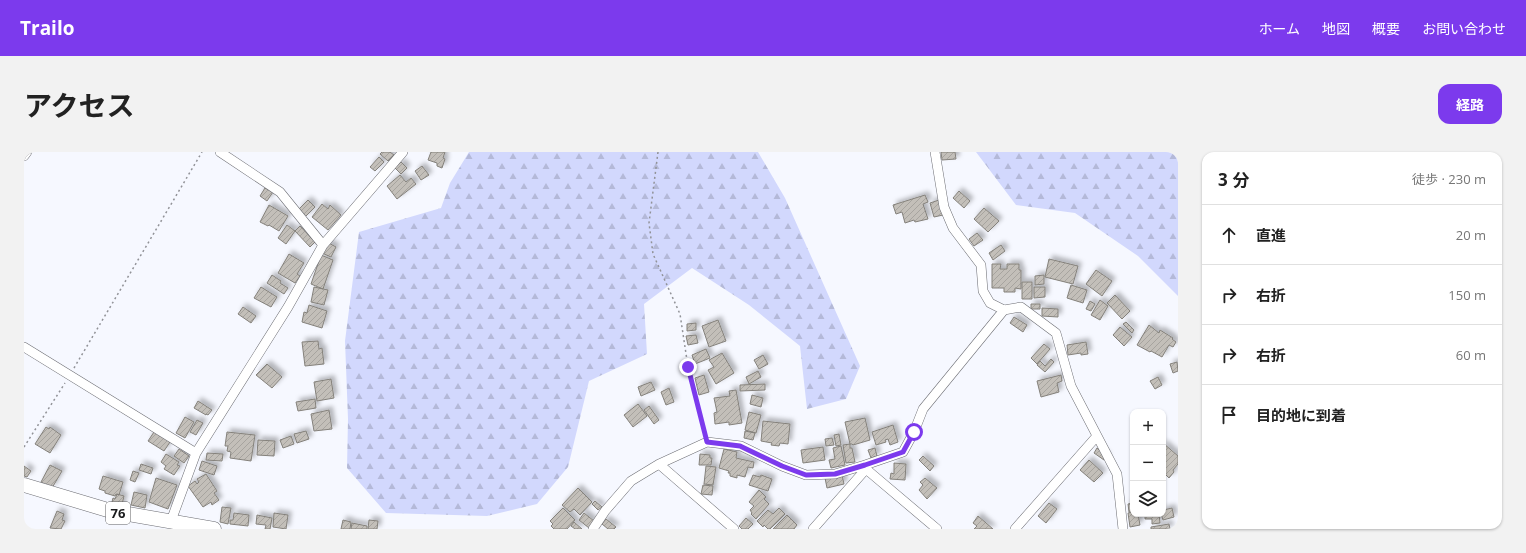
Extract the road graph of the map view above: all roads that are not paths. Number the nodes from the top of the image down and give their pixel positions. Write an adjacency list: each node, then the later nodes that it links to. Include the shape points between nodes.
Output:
1 (27, 152): 5 (street)
2 (220, 152): 6 (street, via 280,192)
3 (403, 152): 6 (street)
4 (935, 152): 7 (street, via 944,207 953,228 981,265 983,291 990,303)
5 (24, 156)
6 (323, 245): 10 (street, via 288,307)
7 (1004, 310): 9 (street, via 1021,307 1056,333 1071,386); 12 (street, via 923,409 903,452)
8 (24, 347): 10 (street)
9 (1097, 436): 20 (street); 21 (street, via 1117,474)
10 (196, 453): 14 (street)
11 (659, 464): 12 (street, via 707,442 740,446 806,475 835,474); 16 (street, via 631,481 605,511); 17 (street)
12 (866, 467): 18 (street); 19 (street)
13 (24, 485): 14 (main road, 76, via 111,511)
14 (172, 521): 15 (main road, 76)
15 (214, 529)
16 (594, 529)
17 (734, 529)
18 (813, 529)
19 (937, 529)
20 (1015, 529)
21 (1123, 529)

